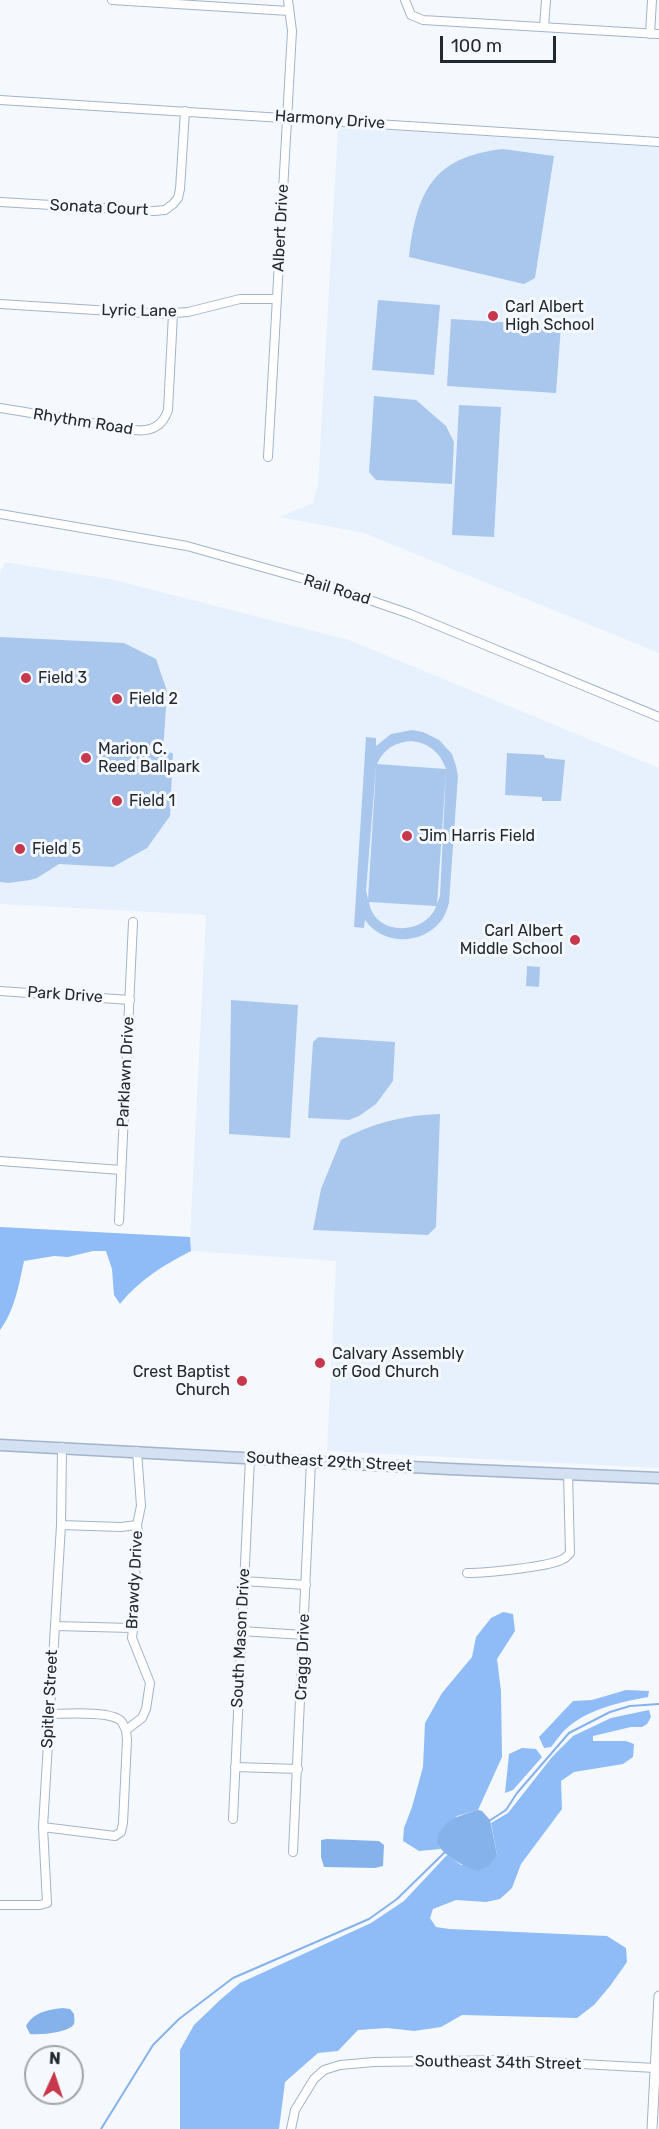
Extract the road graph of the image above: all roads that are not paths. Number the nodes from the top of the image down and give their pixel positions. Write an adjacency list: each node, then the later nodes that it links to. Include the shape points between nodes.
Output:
1 (112, 0): 6 (street)
2 (288, 0): 6 (street, Albert Drive)
3 (405, 0): 7 (street, via 411,15 423,20)
4 (546, 0): 7 (street)
5 (652, 0): 8 (street)
6 (290, 10): 12 (street, Albert Drive)
7 (544, 27): 8 (street)
8 (650, 34): 9 (street)
9 (659, 34)
10 (0, 100): 11 (street, Harmony Drive)
11 (185, 111): 12 (street, Harmony Drive); 14 (street, Sonata Court, via 180,189 173,204 165,210)
12 (287, 117): 13 (street, Harmony Drive); 15 (street, Albert Drive)
13 (659, 142)
14 (0, 202)
15 (277, 299): 17 (street, Lyric Lane, via 240,299); 19 (street, Albert Drive)
16 (0, 304): 17 (street, Lyric Lane)
17 (173, 314): 18 (street, Rhythm Road, via 168,410 162,422 152,429 143,431)
18 (0, 408)
19 (268, 457)
20 (0, 514): 21 (street, Rail Road, via 187,546 329,586 410,614)
21 (659, 717)
22 (133, 922): 24 (street, Parklawn Drive)
23 (0, 991): 24 (street, Park Drive)
24 (130, 1000): 26 (street, Parklawn Drive)
25 (0, 1161): 26 (street)
26 (121, 1170): 27 (street, Parklawn Drive)
27 (119, 1221)
28 (0, 1445): 29 (main road, Southeast 29th Street)
29 (62, 1448): 30 (main road, Southeast 29th Street); 35 (street, Spitler Street)
30 (137, 1451): 31 (main road, Southeast 29th Street); 36 (street, Brawdy Drive, via 141,1506)
31 (250, 1458): 32 (main road, Southeast 29th Street); 38 (street, South Mason Drive)
32 (311, 1461): 33 (main road, Southeast 29th Street); 39 (street, Cragg Drive)
33 (568, 1473): 34 (main road, Southeast 29th Street); 37 (street, via 570,1553 563,1560)
34 (659, 1478)
35 (61, 1525): 36 (street); 40 (street, Spitler Street)
36 (137, 1525): 41 (street, Brawdy Drive)
37 (467, 1573)
38 (243, 1581): 39 (street); 42 (street, South Mason Drive)
39 (306, 1585): 43 (street, Cragg Drive)
40 (55, 1626): 41 (street); 44 (street, Spitler Street)
41 (132, 1628): 45 (street, Brawdy Drive, via 134,1647 150,1683 142,1718)
42 (241, 1631): 43 (street); 46 (street, South Mason Drive)
43 (304, 1635): 47 (street, Cragg Drive)
44 (49, 1714): 45 (street, via 113,1717 121,1720); 49 (street, Spitler Street)
45 (126, 1730): 49 (street, via 121,1832 116,1836)
46 (235, 1767): 47 (street); 48 (street, South Mason Drive)
47 (298, 1769): 50 (street, Cragg Drive)
48 (233, 1819)
49 (43, 1827): 51 (street, Spitler Street, via 46,1903)
50 (293, 1852)
51 (0, 1905)
52 (659, 1996): 53 (street)
53 (655, 2068): 54 (street, Southeast 34th Street, via 509,2060 340,2065 324,2070 314,2079 295,2110); 55 (street)
54 (291, 2129)
55 (652, 2129)

